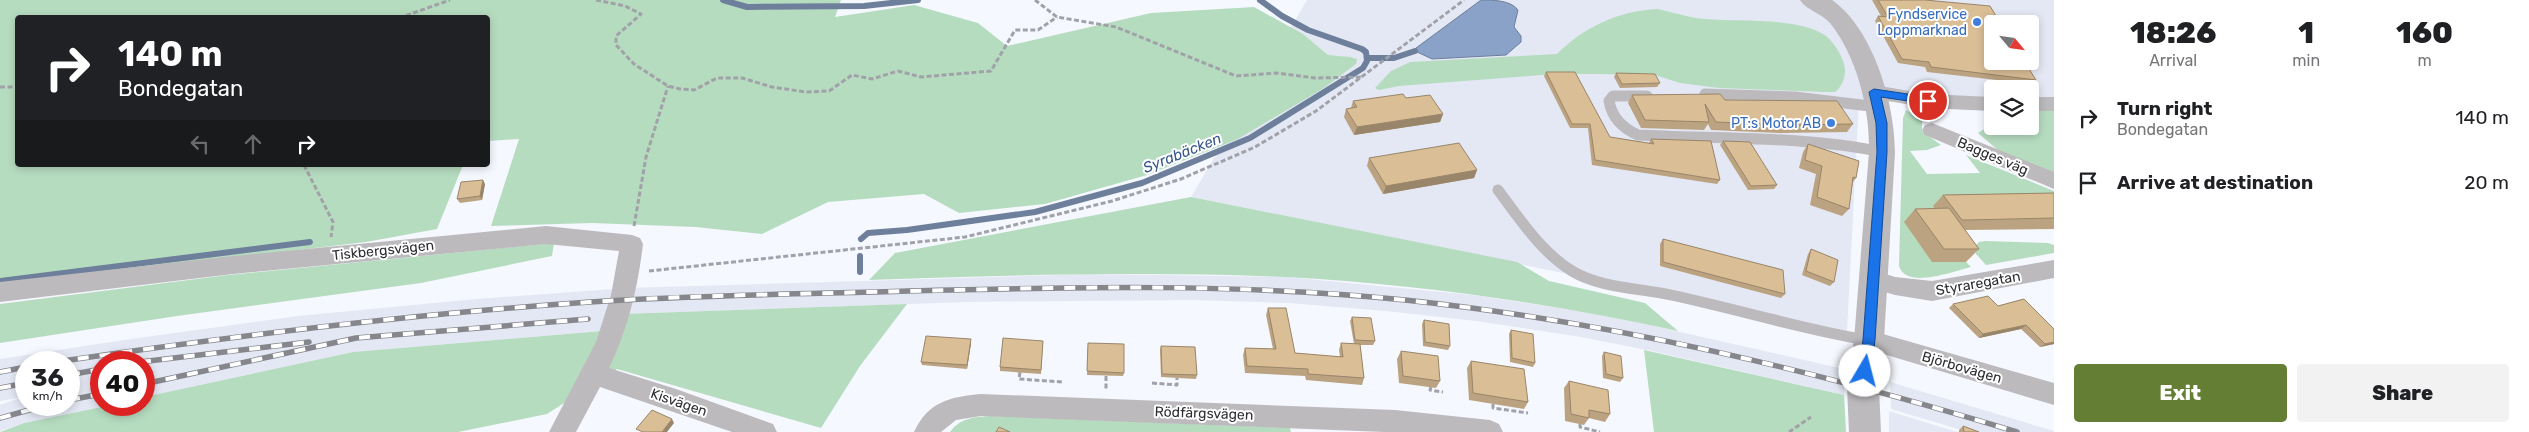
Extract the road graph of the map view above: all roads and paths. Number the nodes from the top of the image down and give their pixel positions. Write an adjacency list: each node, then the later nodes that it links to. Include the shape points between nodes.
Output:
1 (450, 0): 6 (path)
2 (596, 0): 9 (path, via 625,6 641,14 616,36 616,45 634,64)
3 (1035, 0): 7 (path)
4 (1464, 0): 8 (path)
5 (1816, 0): 14 (street, via 1844,25 1866,68)
6 (408, 15)
7 (1057, 17): 8 (path, via 1116,27 1236,76 1277,73 1315,78); 9 (path, via 1038,30 1016,30 991,71 921,77 898,71 872,79 852,75 829,91 806,92 772,87 742,78 717,78 694,90)
8 (1363, 77): 26 (path, via 1316,111 1255,146 1181,179 1112,201 965,237)
9 (668, 86): 23 (path, via 646,157)
10 (0, 87): 11 (path)
11 (15, 87)
12 (1693, 94): 14 (lane)
13 (1658, 96): 19 (lane, via 1612,96 1610,111 1628,132 1638,135 1793,142)
14 (1876, 99): 15 (street); 19 (street, via 1882,123)
15 (1984, 104)
16 (2039, 104): 17 (street)
17 (2054, 104)
18 (1932, 130): 21 (street, Bagges väg)
19 (1882, 152): 27 (street)
20 (305, 167): 24 (path, via 333,222)
21 (2054, 182)
22 (1498, 190): 29 (lane, via 1545,250 1574,272 1604,282 1833,335)
23 (632, 244): 24 (street, Tiskbergsvägen, via 546,235); 26 (street)
24 (328, 256): 28 (street, Tiskbergsvägen)
25 (2054, 269): 27 (street, Styraregatan, via 1932,292)
26 (629, 273): 31 (street, via 612,336)
27 (1873, 279): 29 (street)
28 (0, 292)
29 (1869, 340): 37 (street, Björbovägen); 48 (street, via 1863,387)
30 (1020, 372): 33 (path, via 1019,378)
31 (593, 374): 42 (street); 43 (street, Kisvägen)
32 (1177, 378): 34 (path, via 1177,385)
33 (1063, 382)
34 (1152, 383)
35 (1431, 388): 36 (path)
36 (1443, 392)
37 (2054, 394)
38 (1493, 404): 39 (path, via 1494,408)
39 (1528, 413)
40 (1811, 417): 47 (path)
41 (1580, 424): 46 (path, via 1580,428)
42 (562, 432)
43 (764, 432)
44 (927, 432): 45 (street, Rödfärgsvägen, via 935,419 946,411 981,405 1395,421)
45 (1490, 432)
46 (1600, 432)
47 (1789, 432)
48 (1865, 432)

